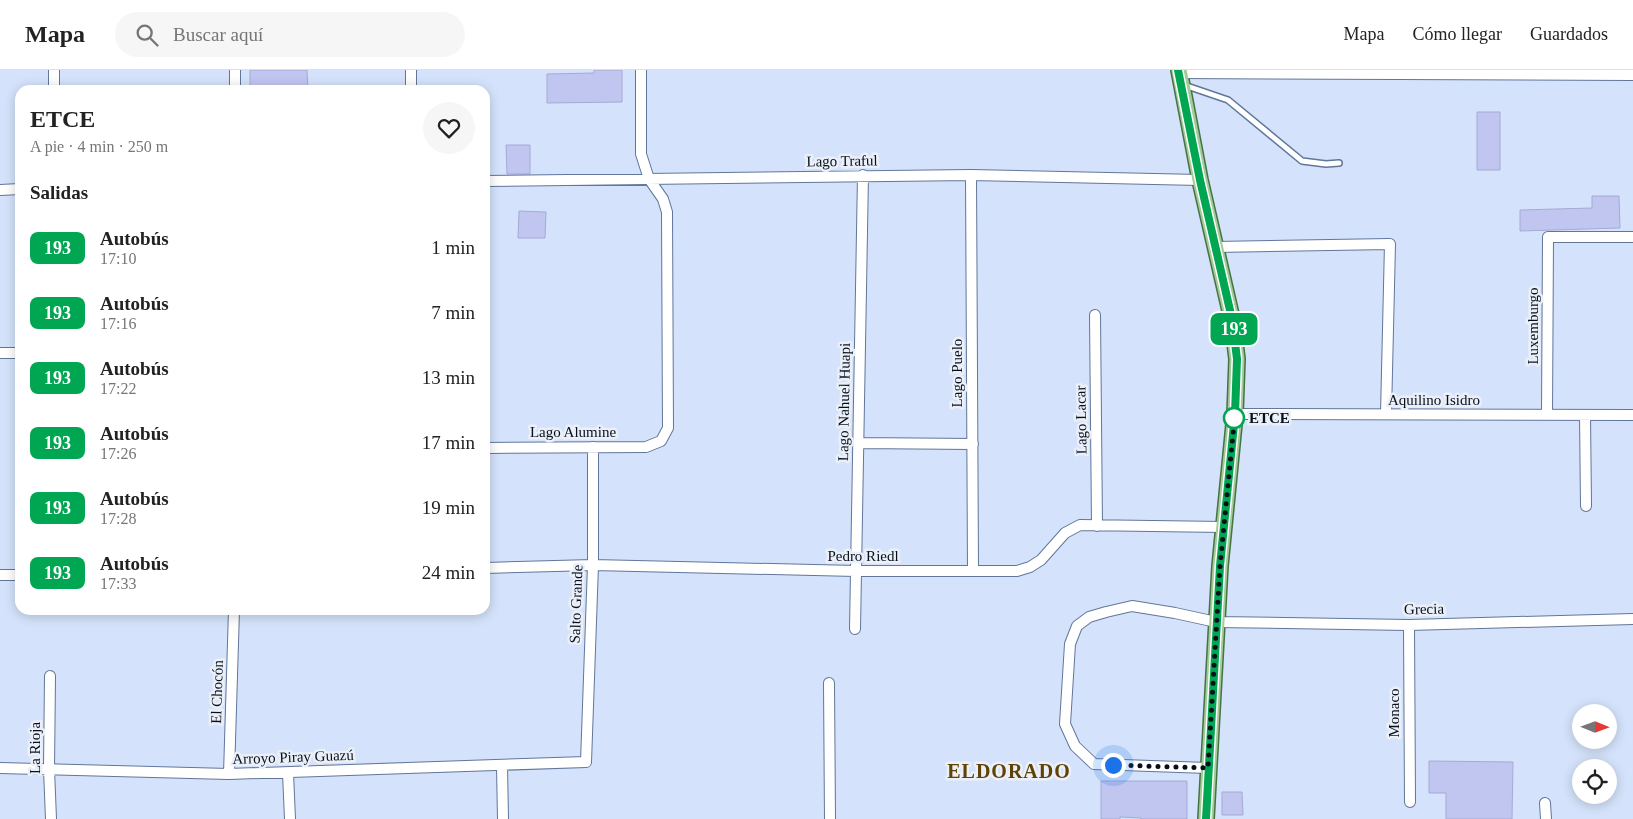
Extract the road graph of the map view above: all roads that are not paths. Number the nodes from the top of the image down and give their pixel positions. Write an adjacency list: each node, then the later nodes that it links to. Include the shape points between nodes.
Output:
1 (54, 70): 7 (street)
2 (235, 70): 8 (street)
3 (411, 70): 9 (street)
4 (641, 70): 13 (street, via 641,154)
5 (1633, 75): 6 (street)
6 (1180, 76): 10 (lane, via 1228,100 1302,161); 14 (main road)
7 (54, 85)
8 (235, 85)
9 (411, 85)
10 (1339, 164)
11 (863, 175): 12 (street, Lago Traful); 13 (street, Lago Traful); 28 (street, Lago Nahuel Huapi)
12 (971, 175): 14 (street, Lago Traful); 29 (street, Lago Puelo)
13 (649, 179): 15 (street, Lago Traful); 30 (street, Lago Alumine, via 663,199 667,212 668,428 661,441 646,447)
14 (1200, 180): 19 (main road)
15 (490, 181)
16 (15, 189): 17 (street)
17 (0, 190)
18 (1633, 237): 25 (street, Luxemburgo, via 1548,237)
19 (1215, 247): 23 (main road, via 1232,319 1237,359); 24 (street, via 1390,244)
20 (1095, 315): 33 (street, Lago Lacar)
21 (0, 353): 22 (street)
22 (15, 353)
23 (1235, 414): 24 (street, Aquilino Isidro); 34 (main road)
24 (1386, 414): 25 (street, Aquilino Isidro)
25 (1547, 415): 26 (street, Aquilino Isidro)
26 (1585, 415): 27 (street, Aquilino Isidro); 32 (street)
27 (1633, 415)
28 (858, 443): 29 (street); 37 (street, Lago Nahuel Huapi)
29 (972, 444): 38 (street, Lago Puelo)
30 (593, 447): 31 (street, Lago Alumine); 35 (street, Salto Grande)
31 (490, 448)
32 (1586, 506)
33 (1097, 526): 34 (street, Pedro Riedl); 38 (street, Pedro Riedl, via 1080,525 1064,532 1030,567 1017,571)
34 (1224, 527): 43 (main road)
35 (593, 565): 36 (street, Pedro Riedl); 37 (street, Pedro Riedl); 48 (street, Salto Grande)
36 (490, 568)
37 (856, 571): 38 (street, Pedro Riedl); 45 (street, Lago Nahuel Huapi)
38 (973, 571)
39 (15, 575): 40 (street)
40 (0, 576)
41 (234, 615): 54 (street, El Chocón)
42 (1633, 619): 44 (street, Grecia)
43 (1216, 622): 44 (street, Grecia); 51 (main road); 51 (street, via 1132,606 1089,617 1078,626 1070,644 1065,724 1075,746 1094,764)
44 (1409, 625): 55 (street, Monaco)
45 (855, 629)
46 (50, 676): 52 (street, La Rioja)
47 (829, 684): 60 (street)
48 (586, 762): 49 (street, Arroyo Piray Guazú)
49 (502, 766): 53 (street, Arroyo Piray Guazú); 59 (street)
50 (0, 768): 52 (street, Arroyo Piray Guazú)
51 (1208, 768): 61 (main road)
52 (49, 769): 54 (street, Arroyo Piray Guazú); 57 (street, La Rioja)
53 (288, 773): 54 (street, Arroyo Piray Guazú); 58 (street)
54 (229, 774)
55 (1410, 802)
56 (1545, 803): 62 (street)
57 (51, 819)
58 (290, 819)
59 (503, 819)
60 (830, 819)
61 (1206, 819)
62 (1546, 819)

